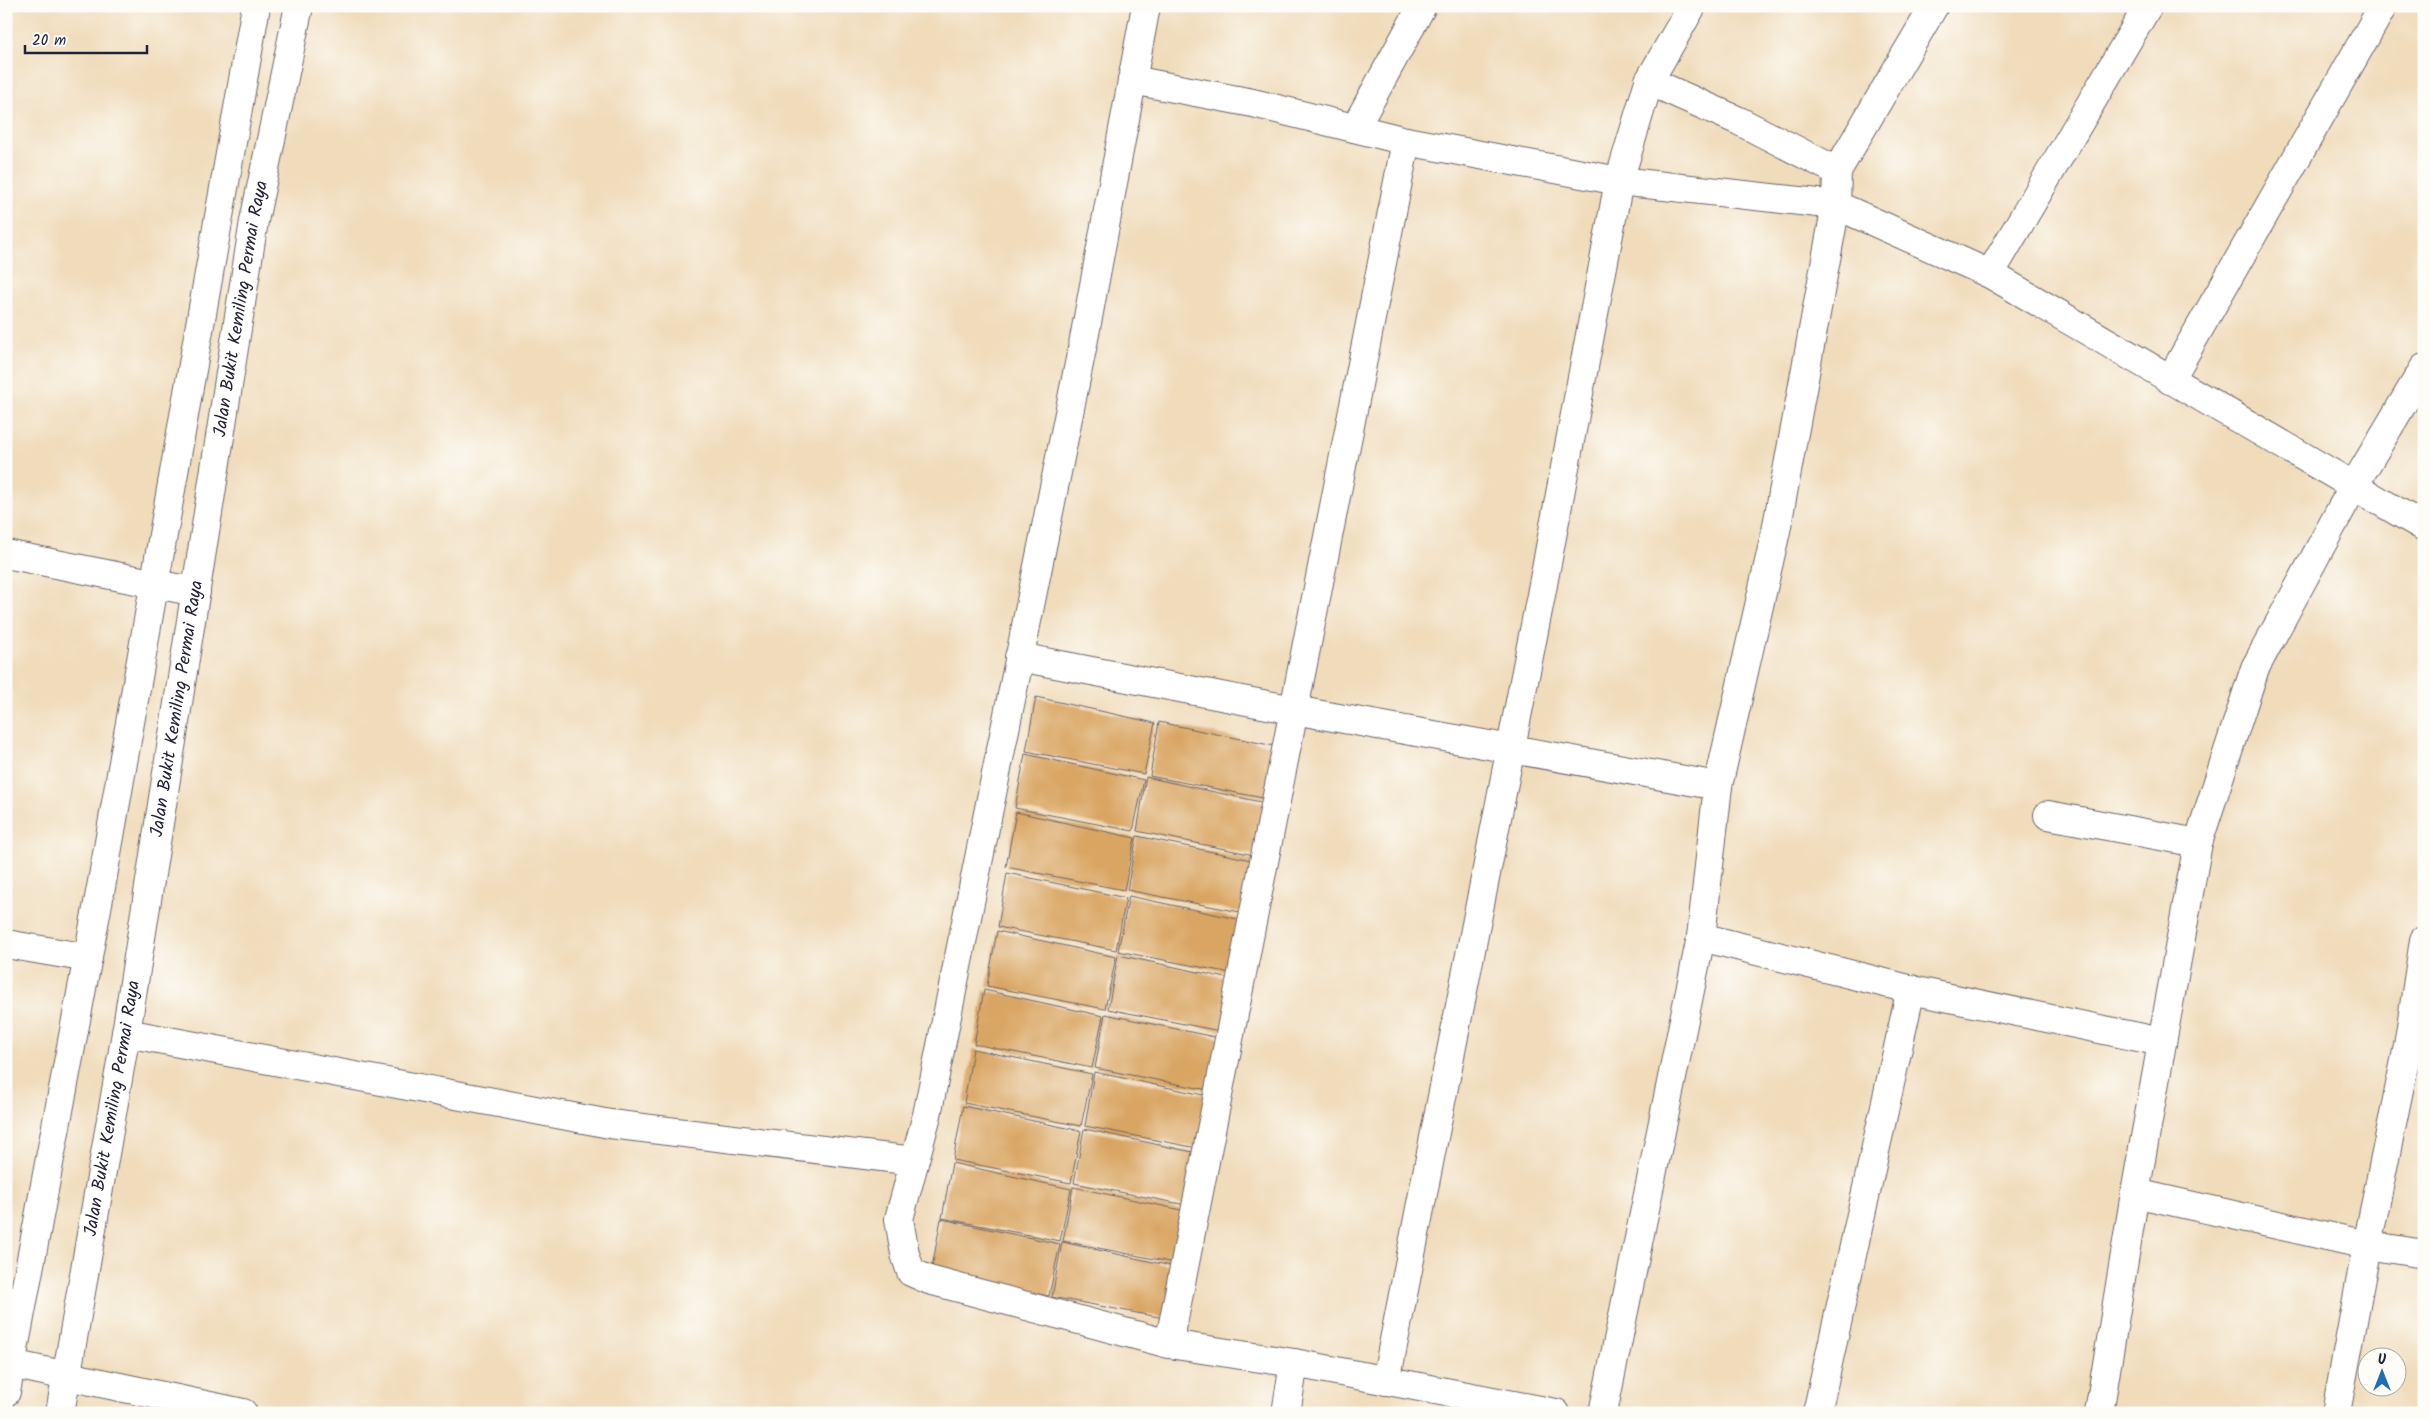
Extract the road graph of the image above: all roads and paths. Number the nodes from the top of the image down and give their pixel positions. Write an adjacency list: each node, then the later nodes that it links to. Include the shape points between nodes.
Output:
1 (256, 6): 22 (street, Jalan Bukit Kemiling Permai Raya)
2 (299, 6): 23 (street, Jalan Bukit Kemiling Permai Raya, via 254,221)
3 (1146, 6): 9 (street)
4 (1692, 6): 10 (street)
5 (1934, 6): 13 (street)
6 (2148, 6): 16 (street)
7 (2383, 6): 18 (street)
8 (1418, 9): 11 (street)
9 (1132, 80): 11 (street, via 1253,103); 24 (street, via 1084,339)
10 (1650, 81): 13 (street, via 1740,120); 14 (street)
11 (1355, 128): 12 (street)
12 (1406, 141): 14 (street); 25 (street)
13 (1837, 171): 15 (street)
14 (1619, 181): 15 (street); 26 (street)
15 (1836, 205): 16 (street); 27 (street, via 1776,531)
16 (1990, 274): 18 (street)
17 (2424, 368): 19 (street)
18 (2170, 380): 19 (street)
19 (2353, 486): 20 (street); 29 (street, via 2255,668)
20 (2424, 527)
21 (6, 554): 22 (street)
22 (155, 582): 23 (street); 33 (street, Jalan Bukit Kemiling Permai Raya)
23 (196, 592): 35 (street, Jalan Bukit Kemiling Permai Raya)
24 (1019, 657): 25 (street); 38 (street, via 927,1115)
25 (1294, 710): 26 (street); 42 (street)
26 (1510, 747): 27 (street); 46 (street)
27 (1718, 786): 30 (street)
28 (2048, 815): 29 (street)
29 (2198, 843): 36 (street)
30 (1701, 937): 34 (street); 52 (street)
31 (2424, 940): 37 (street)
32 (6, 944): 33 (street)
33 (88, 958): 43 (street, Jalan Bukit Kemiling Permai Raya)
34 (1911, 989): 36 (street); 53 (street)
35 (126, 1033): 38 (street, via 610,1124); 45 (street, Jalan Bukit Kemiling Permai Raya)
36 (2162, 1042): 39 (street)
37 (2416, 1048): 40 (street)
38 (914, 1161): 42 (street, via 899,1219 911,1272 929,1280)
39 (2135, 1193): 40 (street); 54 (street)
40 (2367, 1245): 41 (street); 55 (street)
41 (2424, 1254)
42 (1169, 1344): 44 (street)
43 (9, 1363): 45 (street); 47 (street, Jalan Bukit Kemiling Permai Raya)
44 (1294, 1364): 46 (street); 50 (street)
45 (68, 1374): 48 (street, Jalan Bukit Kemiling Permai Raya); 49 (street)
46 (1386, 1381): 51 (street)
47 (6, 1392)
48 (60, 1413)
49 (243, 1413)
50 (1286, 1413)
51 (1556, 1413)
52 (1604, 1413)
53 (1818, 1413)
54 (2098, 1413)
55 (2336, 1413)

